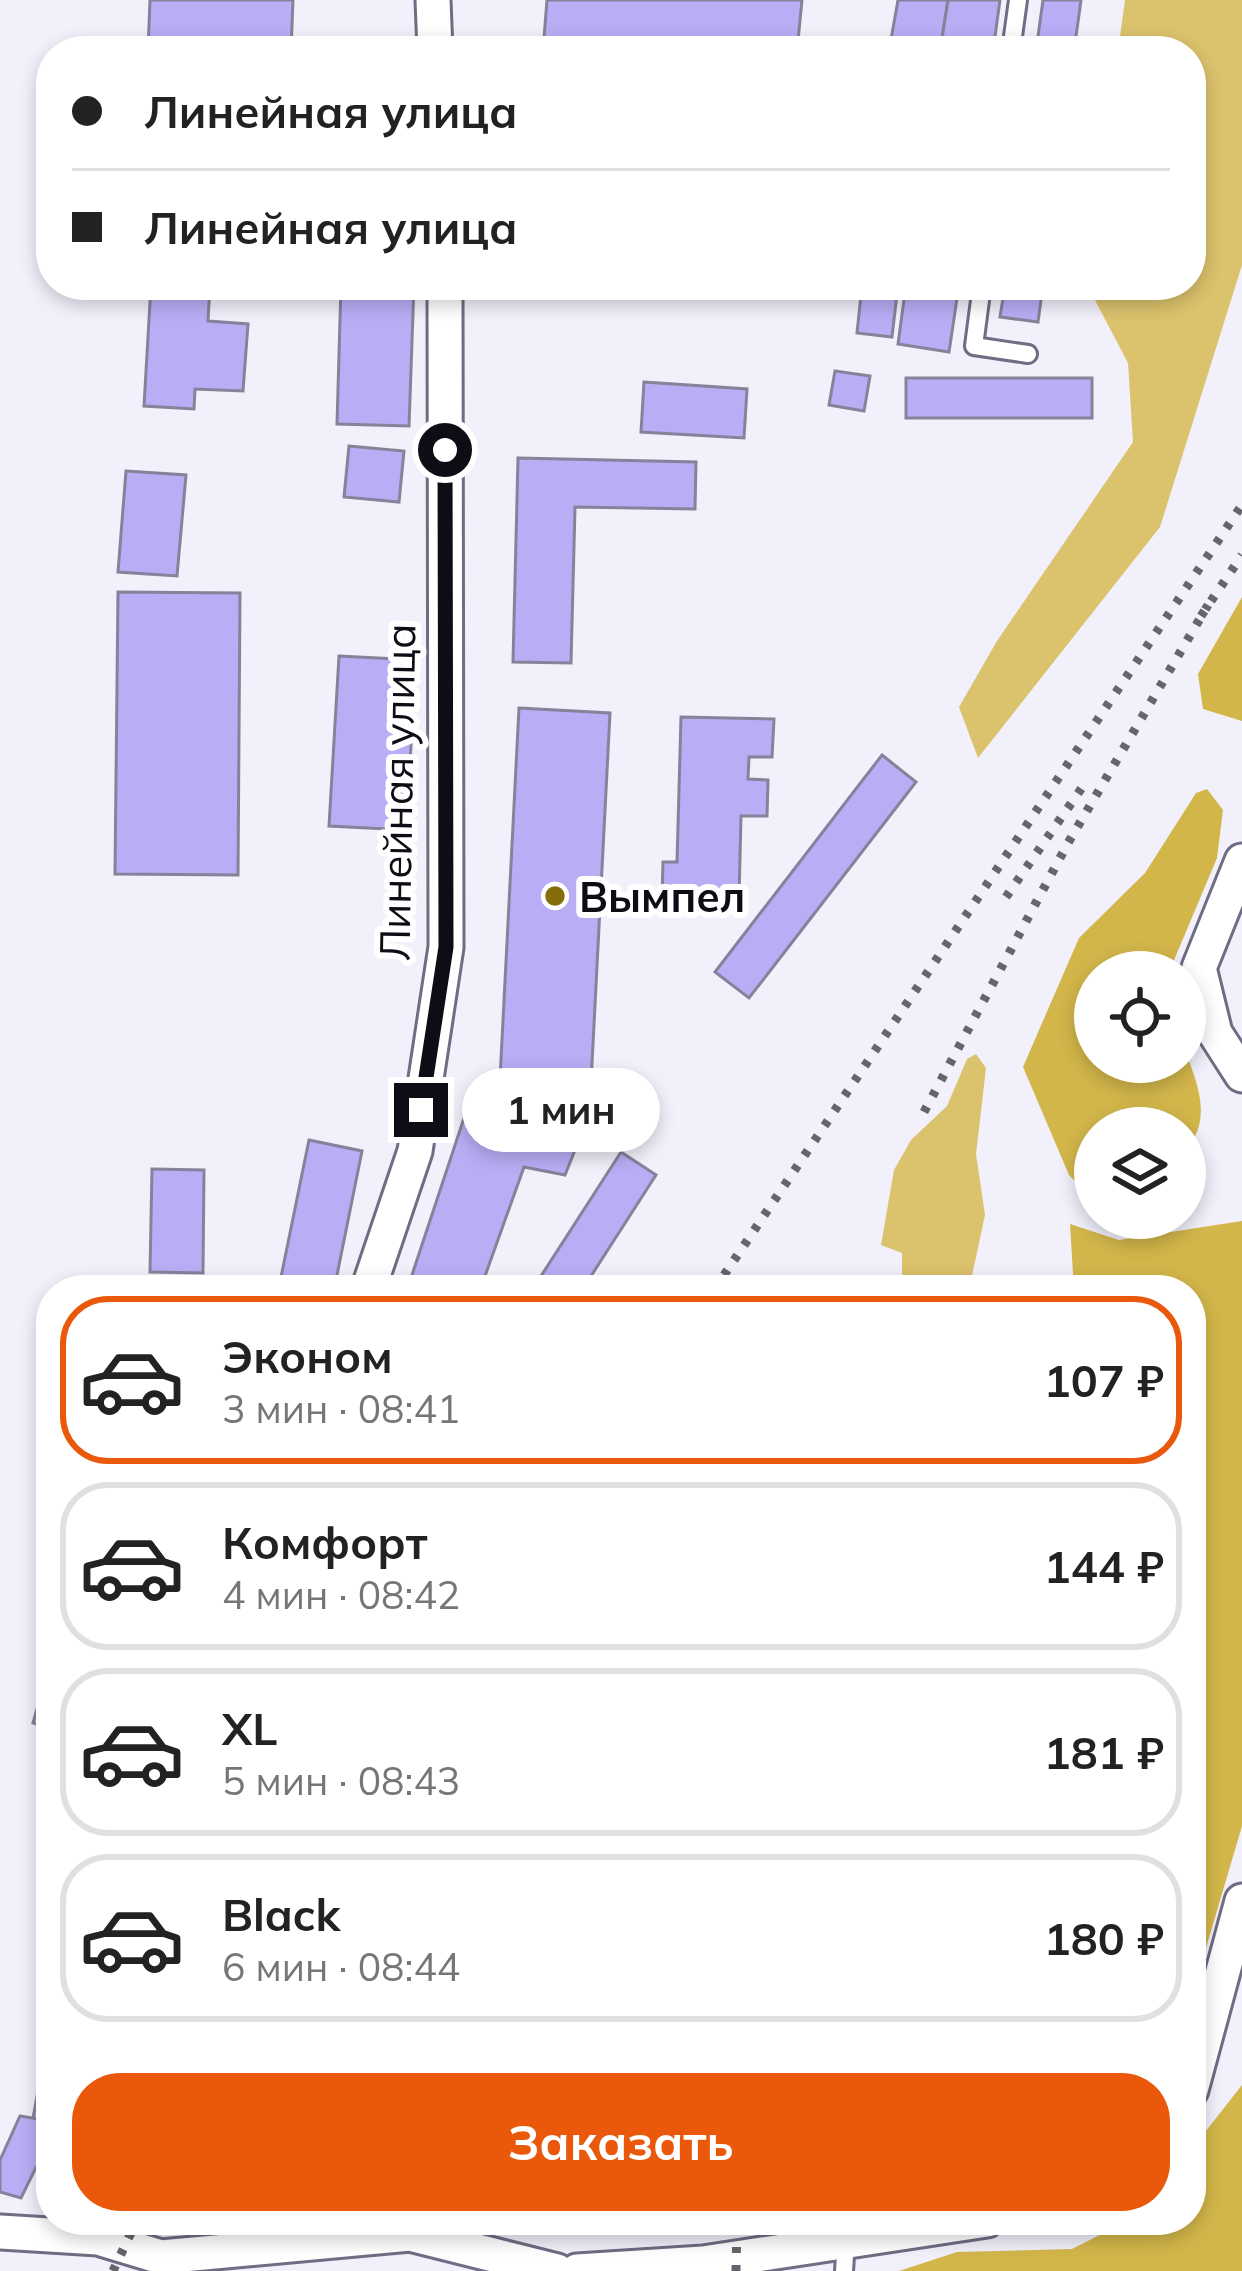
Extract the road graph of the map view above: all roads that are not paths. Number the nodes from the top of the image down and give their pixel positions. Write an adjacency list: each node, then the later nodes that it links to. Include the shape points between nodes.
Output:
1 (433, 0): 3 (street)
2 (1018, 0): 4 (lane)
3 (434, 36)
4 (1013, 36)
5 (445, 300): 10 (street, Линейная улица, via 446,947 415,1151)
6 (980, 300): 7 (lane, via 974,346)
7 (1028, 354)
8 (1242, 861): 9 (street, via 1199,968 1215,1033)
9 (1242, 1075)
10 (373, 1275)
11 (1242, 1901): 12 (street)
12 (1206, 2034)
13 (36, 2230): 14 (street)
14 (0, 2232)
15 (90, 2235): 16 (street, via 161,2257)
16 (399, 2235)
17 (414, 2235): 20 (street)
18 (927, 2235): 19 (street)
19 (845, 2256): 21 (street)
20 (556, 2271)
21 (577, 2271)

